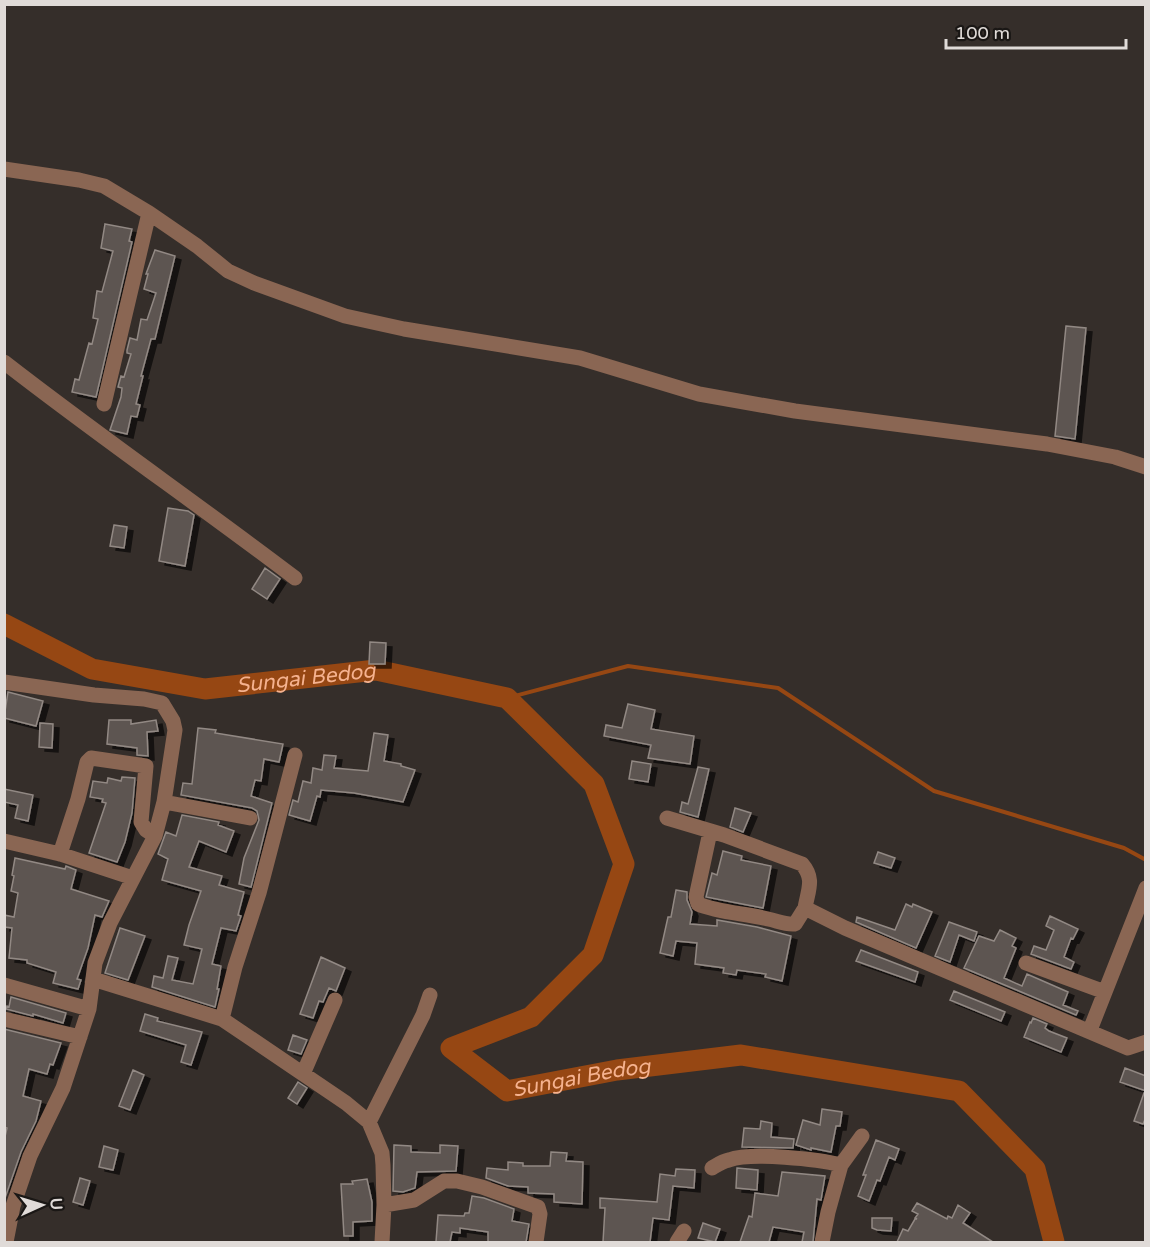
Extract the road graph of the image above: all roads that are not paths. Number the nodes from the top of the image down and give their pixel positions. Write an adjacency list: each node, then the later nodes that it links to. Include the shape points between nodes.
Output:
1 (4, 170): 2 (street, via 104,186)
2 (149, 213): 4 (street); 5 (street, via 228,271 345,316 580,358 699,394 795,411 1047,444)
3 (4, 362): 6 (street)
4 (104, 404)
5 (1146, 467)
6 (295, 578)
7 (4, 682): 9 (street, via 162,703 175,730)
8 (295, 755): 27 (street)
9 (164, 802): 10 (street); 13 (street)
10 (250, 818)
11 (667, 818): 12 (street)
12 (710, 832): 18 (street, via 802,864 809,872 810,884); 18 (street, via 696,897 698,904 787,925 795,924)
13 (155, 836): 15 (street, via 141,822 146,766 91,758); 16 (street)
14 (4, 841): 15 (street)
15 (60, 854): 16 (street)
16 (133, 878): 20 (street, via 110,924)
17 (1146, 888): 22 (street)
18 (805, 908): 28 (street)
19 (1026, 963): 22 (street)
20 (93, 979): 25 (street); 27 (street)
21 (4, 985): 25 (street)
22 (1105, 992): 28 (street)
23 (430, 995): 32 (street)
24 (335, 1000): 31 (street)
25 (89, 1009): 29 (street)
26 (4, 1019): 29 (street)
27 (222, 1019): 31 (street)
28 (1090, 1030): 30 (street, via 1128,1048)
29 (80, 1037): 37 (street, via 63,1088 30,1156)
30 (1146, 1042)
31 (303, 1074): 32 (street)
32 (369, 1122): 36 (street, via 382,1154)
33 (862, 1136): 34 (street)
34 (841, 1166): 35 (street, via 824,1161 749,1157 729,1159); 40 (street)
35 (712, 1168)
36 (384, 1205): 38 (street); 39 (street, via 414,1200 444,1180 468,1183 538,1207)
37 (6, 1242)
38 (382, 1242)
39 (536, 1242)
40 (822, 1242)

